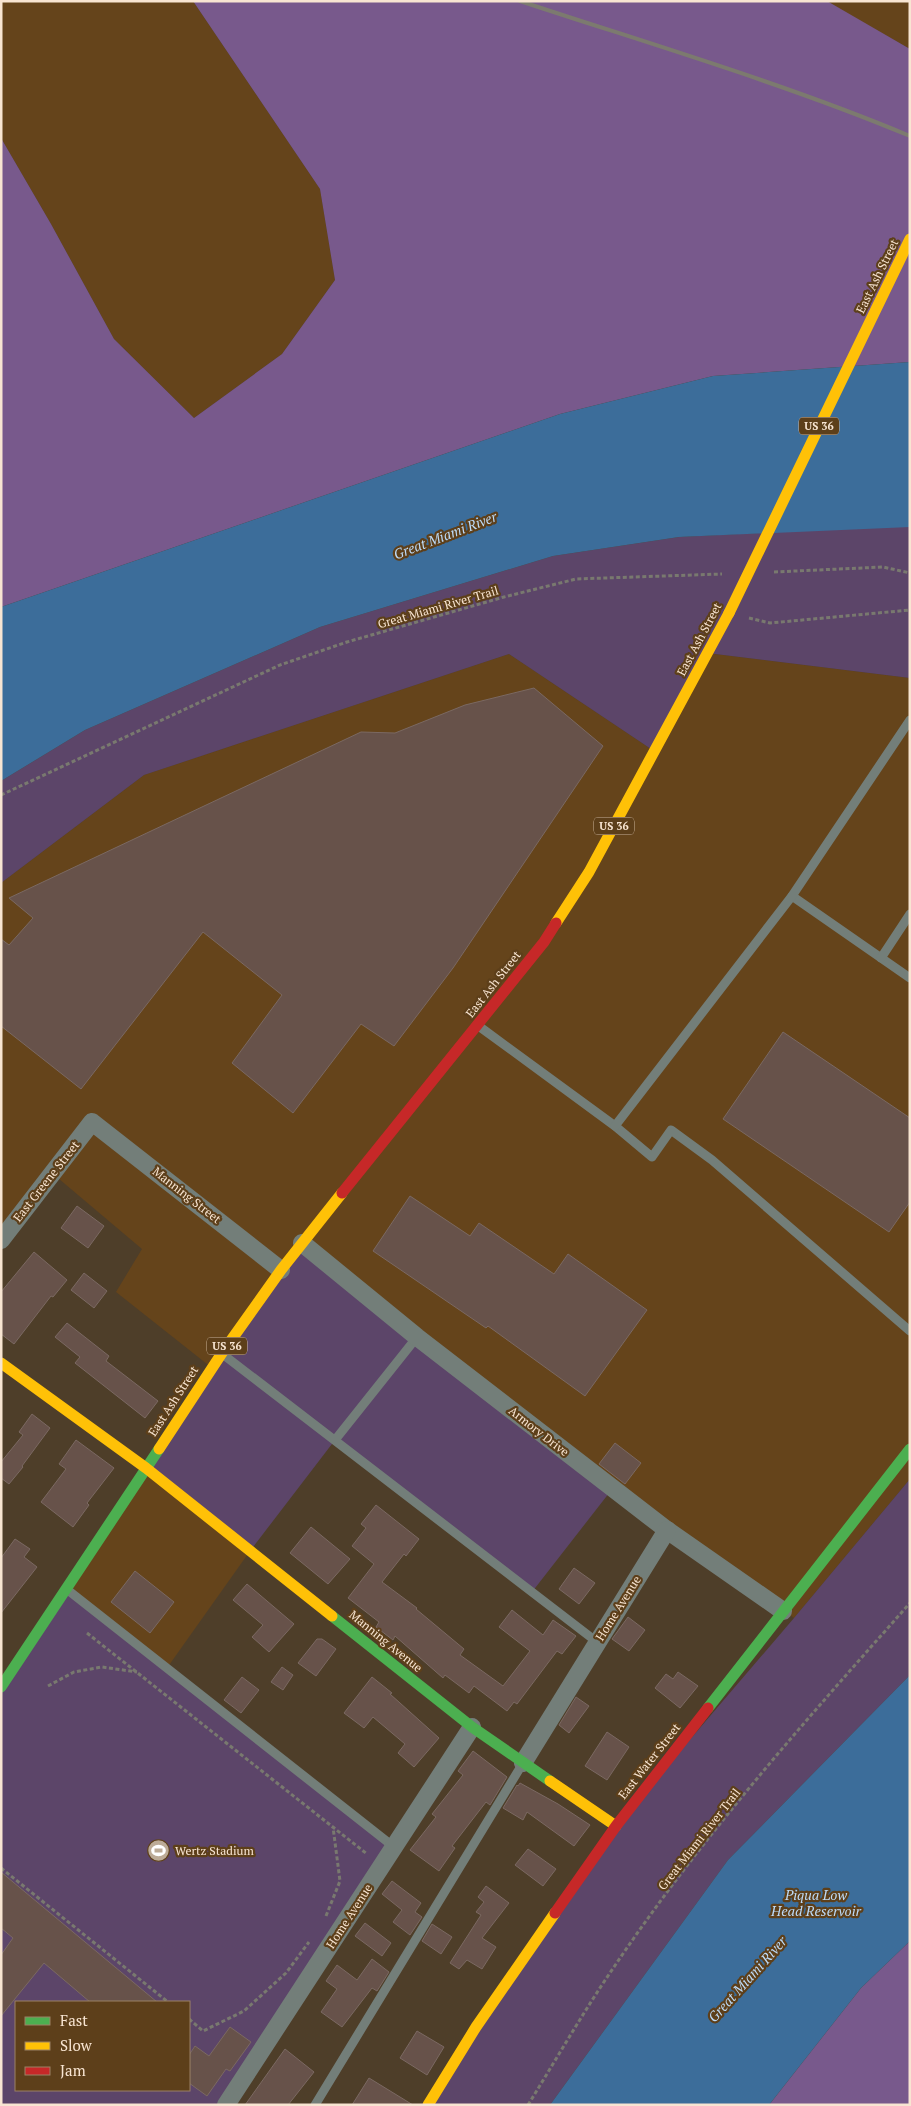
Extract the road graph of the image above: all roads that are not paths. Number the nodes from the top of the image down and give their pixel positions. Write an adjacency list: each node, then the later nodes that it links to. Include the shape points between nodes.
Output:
1 (910, 239): 7 (main road, East Ash Street / US 36, bridge, via 729,613 589,872 544,942)
2 (908, 726): 3 (lane)
3 (792, 896): 5 (lane); 9 (lane)
4 (910, 914): 5 (lane)
5 (881, 958): 6 (lane)
6 (910, 978)
7 (478, 1025): 9 (lane); 11 (main road, East Ash Street / US 36)
8 (92, 1122): 10 (street, East Greene Street); 12 (street, Manning Street)
9 (614, 1126): 13 (lane, via 652,1157 671,1130 712,1160)
10 (1, 1240)
11 (302, 1243): 12 (main road, East Ash Street / US 36); 14 (street, Armory Drive)
12 (281, 1270): 15 (main road, East Ash Street / US 36)
13 (910, 1331)
14 (417, 1337): 17 (lane); 20 (street, Armory Drive)
15 (222, 1353): 17 (lane); 19 (main road, East Ash Street / US 36)
16 (1, 1363): 19 (main road, Manning Avenue)
17 (335, 1440): 23 (lane)
18 (910, 1449): 22 (main road, East Water Street)
19 (146, 1468): 21 (main road, East Ash Street / US 36); 25 (main road, Manning Avenue)
20 (667, 1530): 22 (street, Armory Drive); 23 (street, Home Avenue)
21 (67, 1590): 24 (main road, East Ash Street / US 36); 28 (lane)
22 (783, 1611): 27 (main road, East Water Street)
23 (597, 1642): 26 (street, Home Avenue)
24 (1, 1686)
25 (472, 1728): 26 (main road, Manning Avenue); 28 (street, Home Avenue)
26 (523, 1763): 27 (main road, Manning Avenue); 30 (lane)
27 (616, 1826): 31 (main road, East Water Street, via 476,2026)
28 (394, 1846): 29 (street, Home Avenue)
29 (226, 2105)
30 (315, 2105)
31 (428, 2105)

